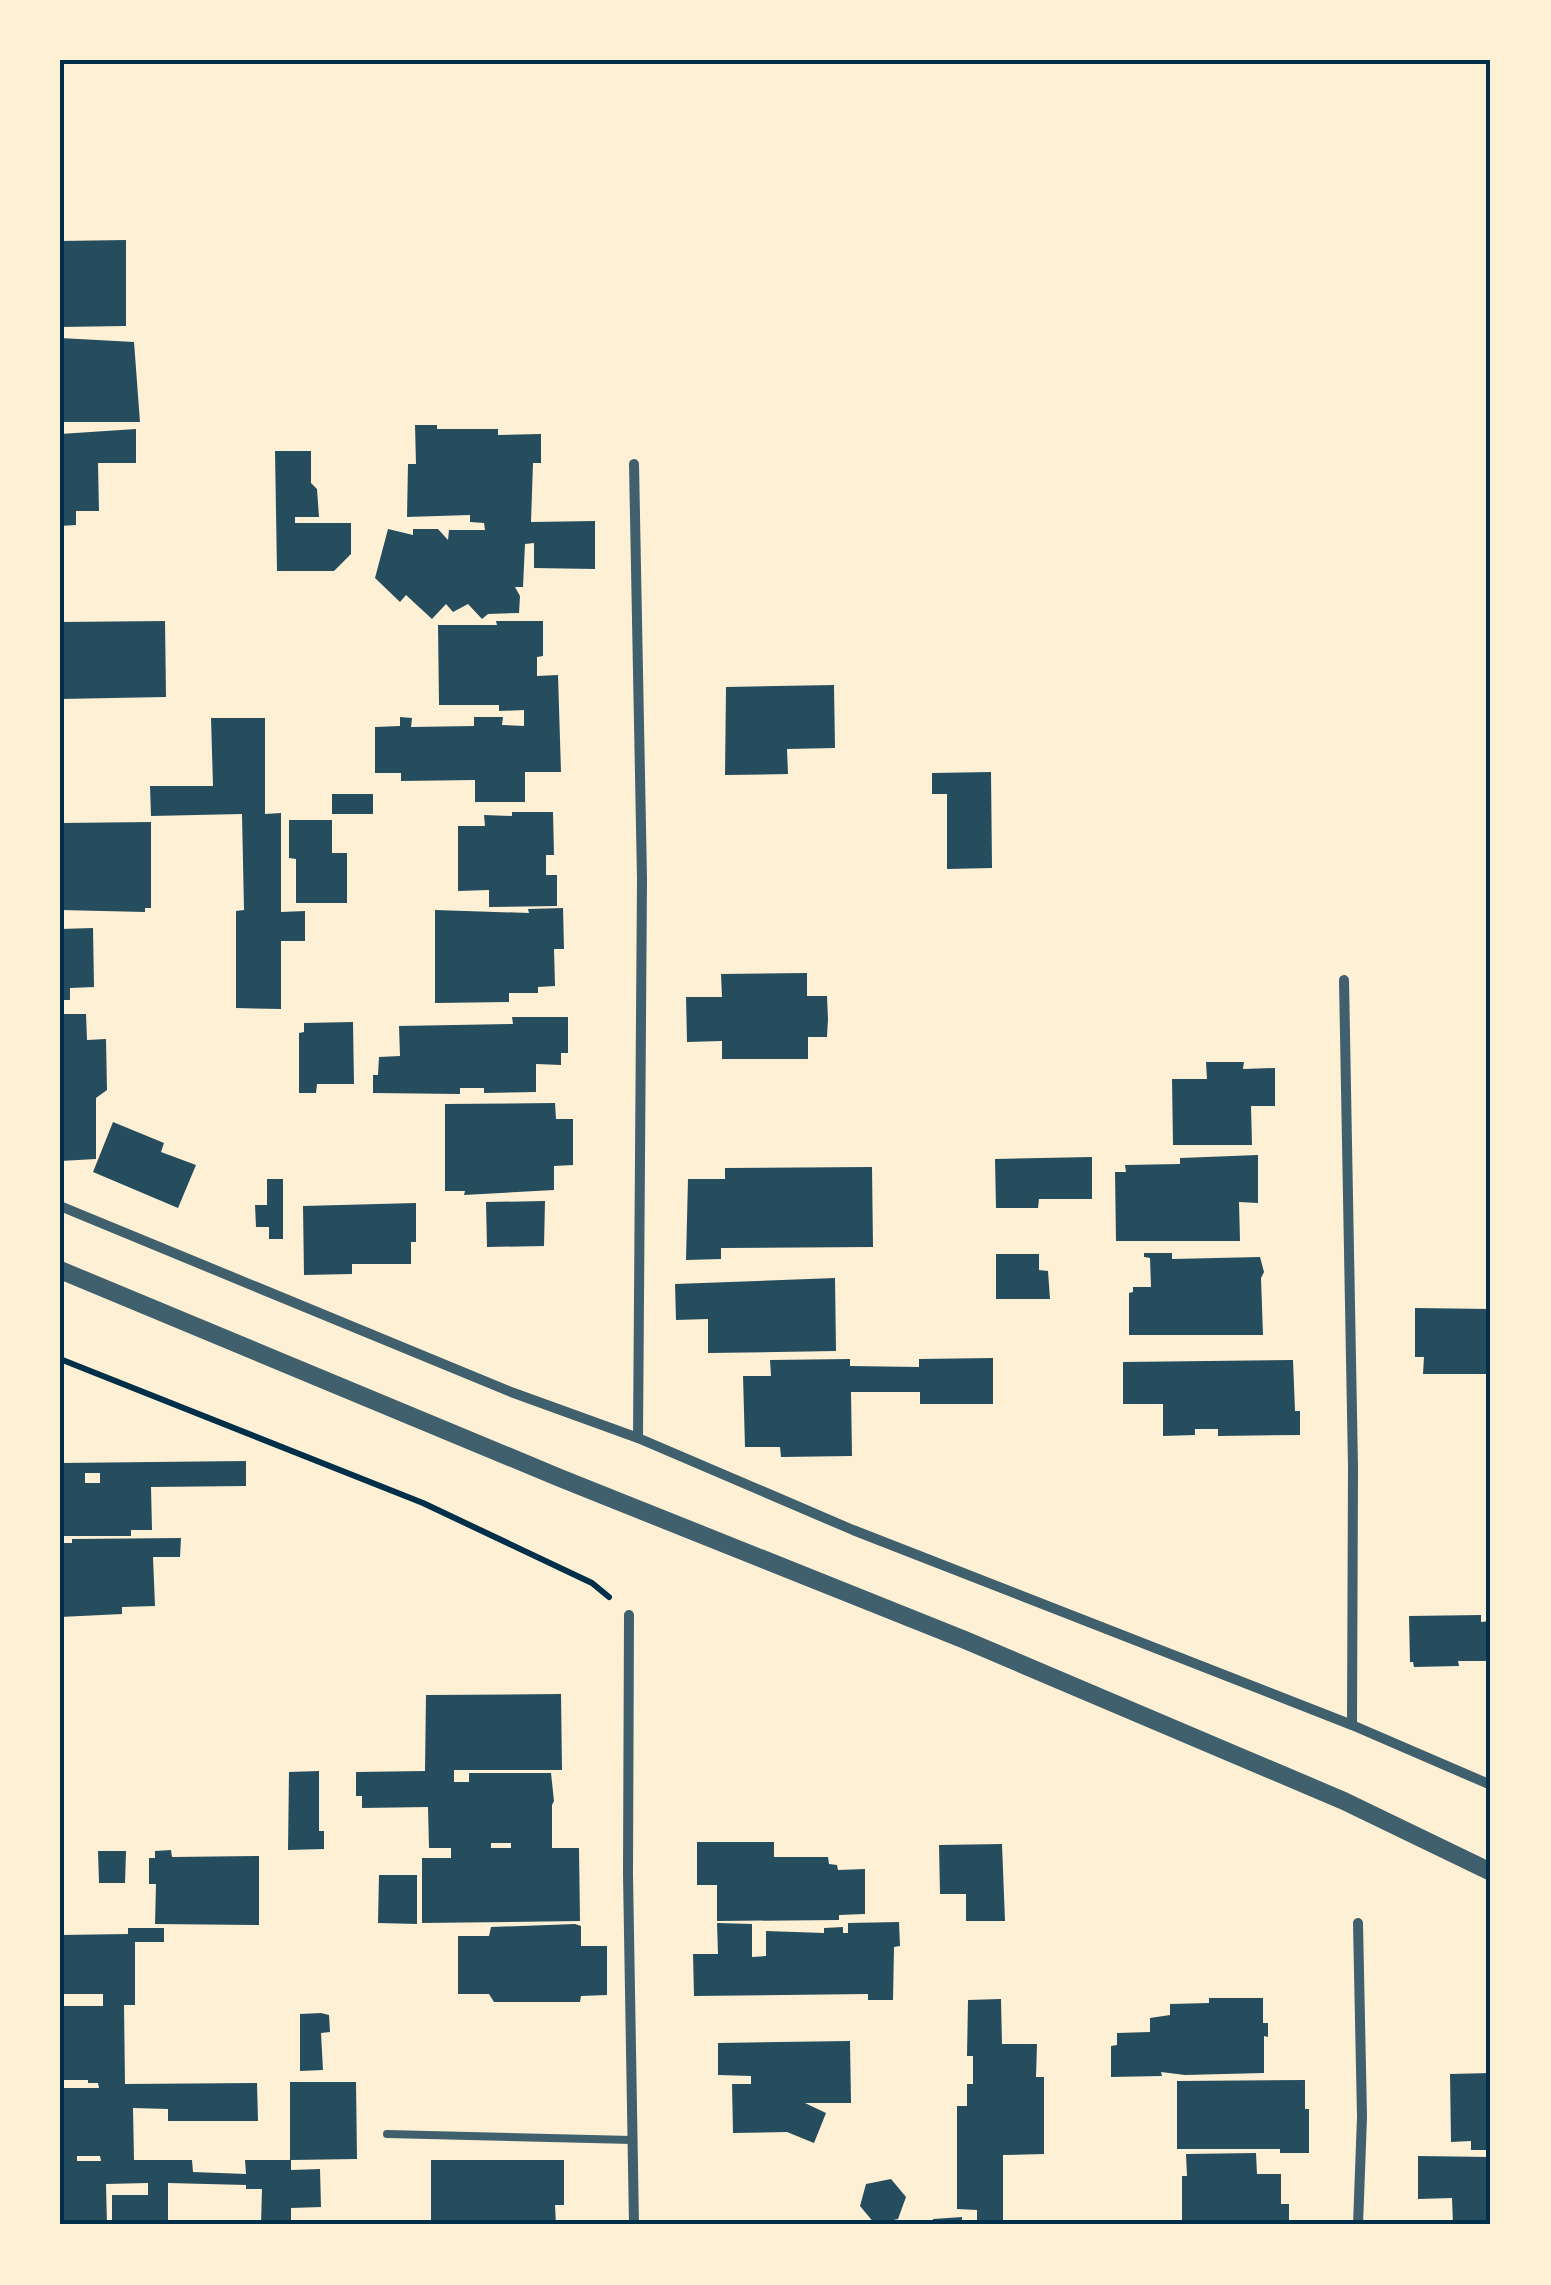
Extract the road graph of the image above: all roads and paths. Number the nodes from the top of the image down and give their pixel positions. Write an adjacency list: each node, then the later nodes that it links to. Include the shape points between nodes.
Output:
1 (634, 464): 6 (street, via 642,878)
2 (1344, 980): 8 (street)
3 (60, 1206): 6 (street)
4 (60, 1270): 10 (street, via 966,1640)
5 (60, 1360): 7 (path, via 423,1503 592,1583)
6 (638, 1438): 8 (street, via 853,1530)
7 (629, 1615): 13 (street)
8 (1352, 1725): 9 (street)
9 (1491, 1785)
10 (1491, 1872)
11 (1358, 1923): 15 (street)
12 (388, 2134): 13 (lane)
13 (632, 2140): 14 (street)
14 (634, 2225)
15 (1358, 2225)

